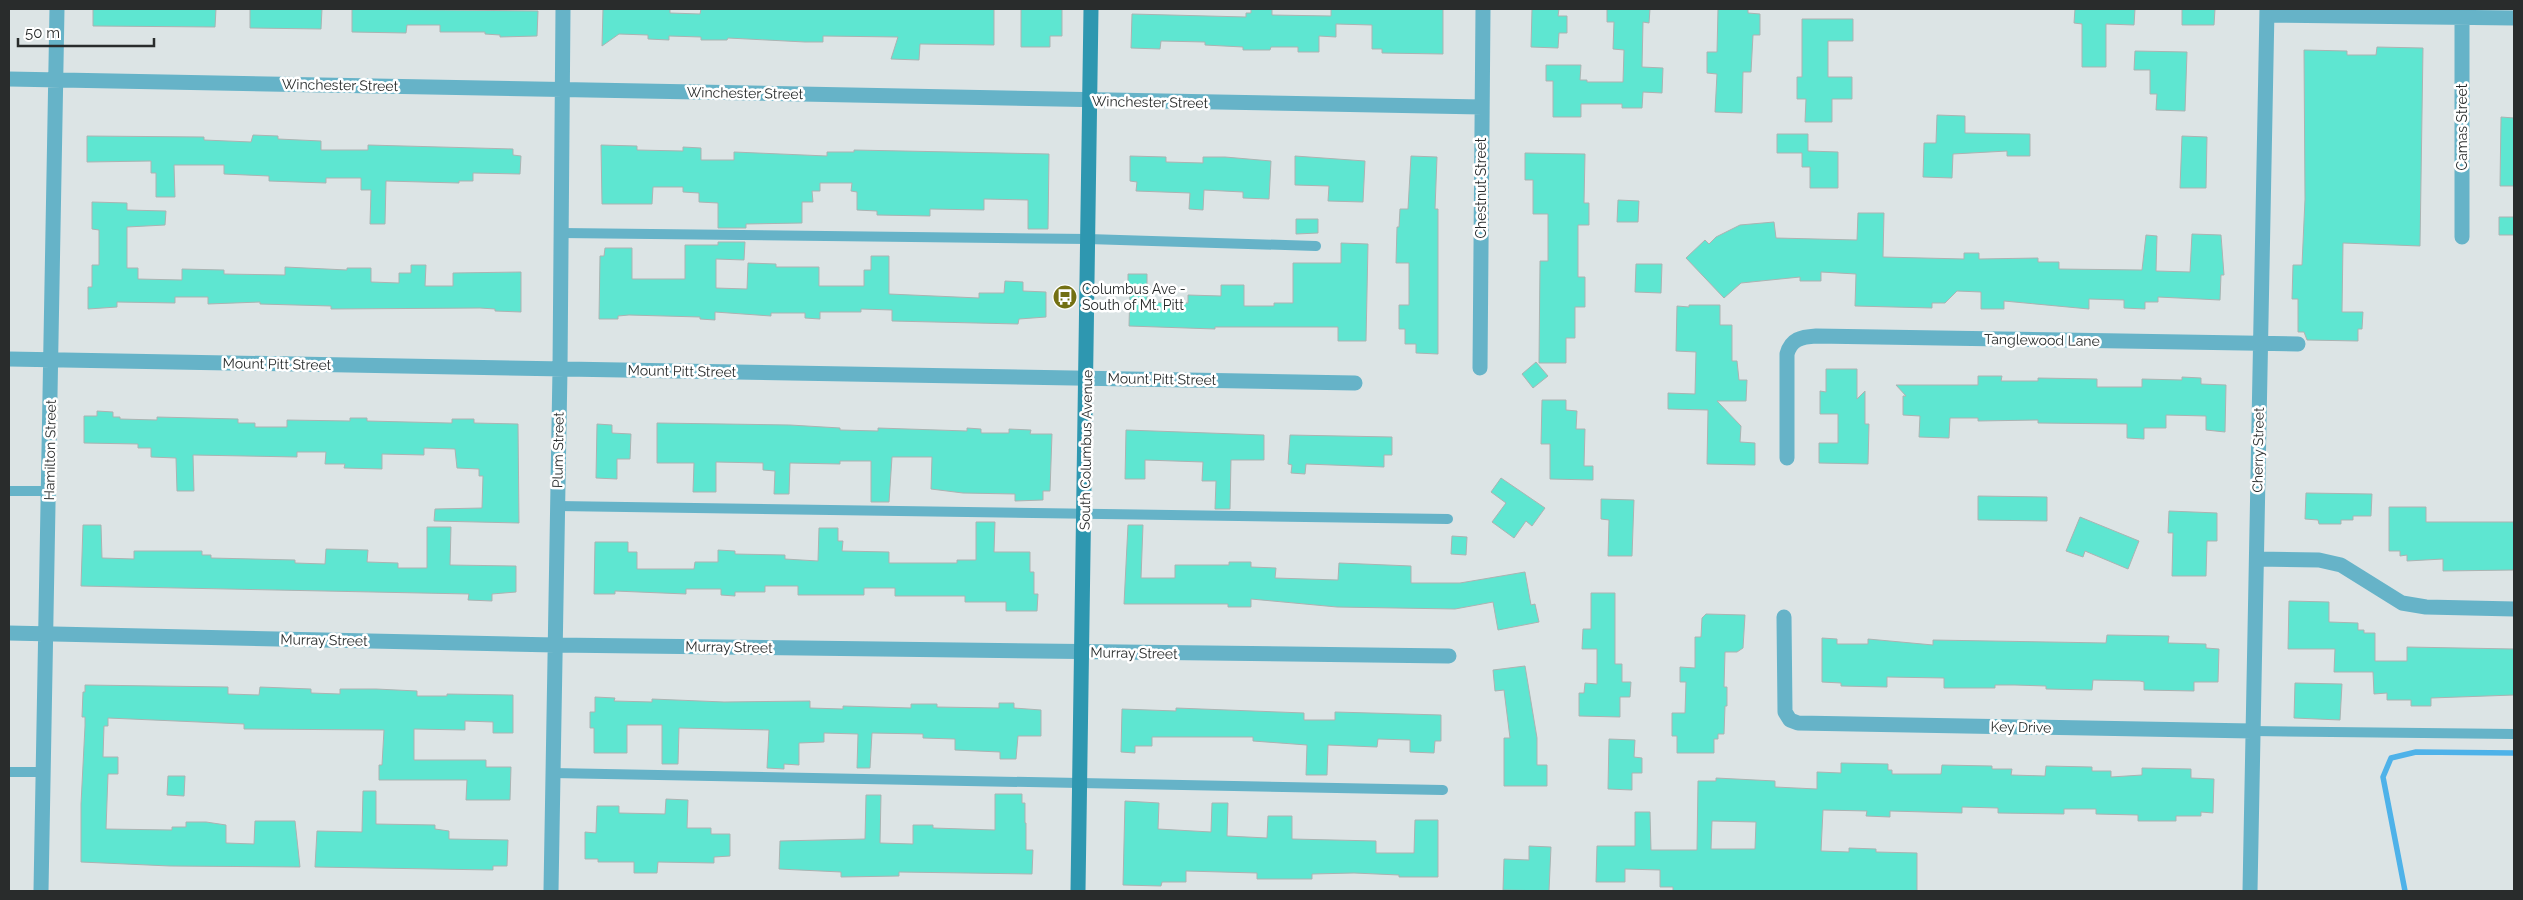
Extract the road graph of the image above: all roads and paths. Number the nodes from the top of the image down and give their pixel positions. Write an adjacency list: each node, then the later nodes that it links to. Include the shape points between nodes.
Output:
1 (57, 9): 9 (street, Hamilton Street)
2 (563, 9): 10 (street, Plum Street)
3 (1091, 9): 11 (main road, South Columbus Avenue)
4 (1483, 9): 12 (street, Chestnut Street)
5 (2267, 12): 6 (street); 17 (street, Cherry Street)
6 (2462, 17): 7 (street); 14 (street, Camas Street)
7 (2514, 18)
8 (9, 79): 9 (street, Winchester Street)
9 (55, 80): 10 (street, Winchester Street); 20 (street, Hamilton Street)
10 (562, 89): 11 (street, Winchester Street); 13 (street, Plum Street)
11 (1091, 101): 12 (street, Winchester Street); 15 (main road, South Columbus Avenue)
12 (1482, 107): 22 (street, Chestnut Street)
13 (561, 233): 15 (lane); 21 (street, Plum Street)
14 (2462, 236)
15 (1088, 239): 16 (lane); 23 (main road, South Columbus Avenue)
16 (1316, 246)
17 (2260, 344): 18 (street, Tanglewood Lane); 25 (street, Tanglewood Lane, via 1816,336 1796,340 1789,346 1786,365); 31 (street, Cherry Street)
18 (2298, 344)
19 (9, 359): 20 (street, Mount Pitt Street)
20 (51, 360): 21 (street, Mount Pitt Street); 27 (street, Hamilton Street)
21 (560, 368): 23 (street, Mount Pitt Street); 28 (street, Plum Street)
22 (1480, 368)
23 (1087, 377): 24 (street, Mount Pitt Street); 29 (main road, South Columbus Avenue)
24 (1356, 383)
25 (1787, 458)
26 (9, 491): 27 (lane)
27 (49, 491): 35 (street, Hamilton Street)
28 (557, 506): 29 (lane); 36 (street, Plum Street)
29 (1085, 514): 30 (lane); 37 (main road, South Columbus Avenue)
30 (1448, 520)
31 (2257, 559): 32 (street, via 2319,560 2341,565 2402,603 2426,607); 39 (street, Cherry Street)
32 (2514, 609)
33 (1784, 617): 39 (street, Key Drive, via 1784,703 1790,720 1808,724)
34 (9, 633): 35 (street, Murray Street)
35 (47, 634): 36 (street, Murray Street); 42 (street, Hamilton Street)
36 (555, 645): 37 (street, Murray Street); 43 (street, Plum Street)
37 (1083, 652): 38 (street, Murray Street); 44 (main road, South Columbus Avenue)
38 (1449, 656)
39 (2252, 731): 40 (lane); 49 (street, Cherry Street)
40 (2514, 734)
41 (9, 772): 42 (lane)
42 (44, 772): 46 (street, Hamilton Street)
43 (552, 773): 44 (lane); 47 (street, Plum Street)
44 (1080, 784): 45 (lane); 48 (main road, South Columbus Avenue)
45 (1442, 790)
46 (41, 891)
47 (550, 891)
48 (1078, 891)
49 (2250, 891)

